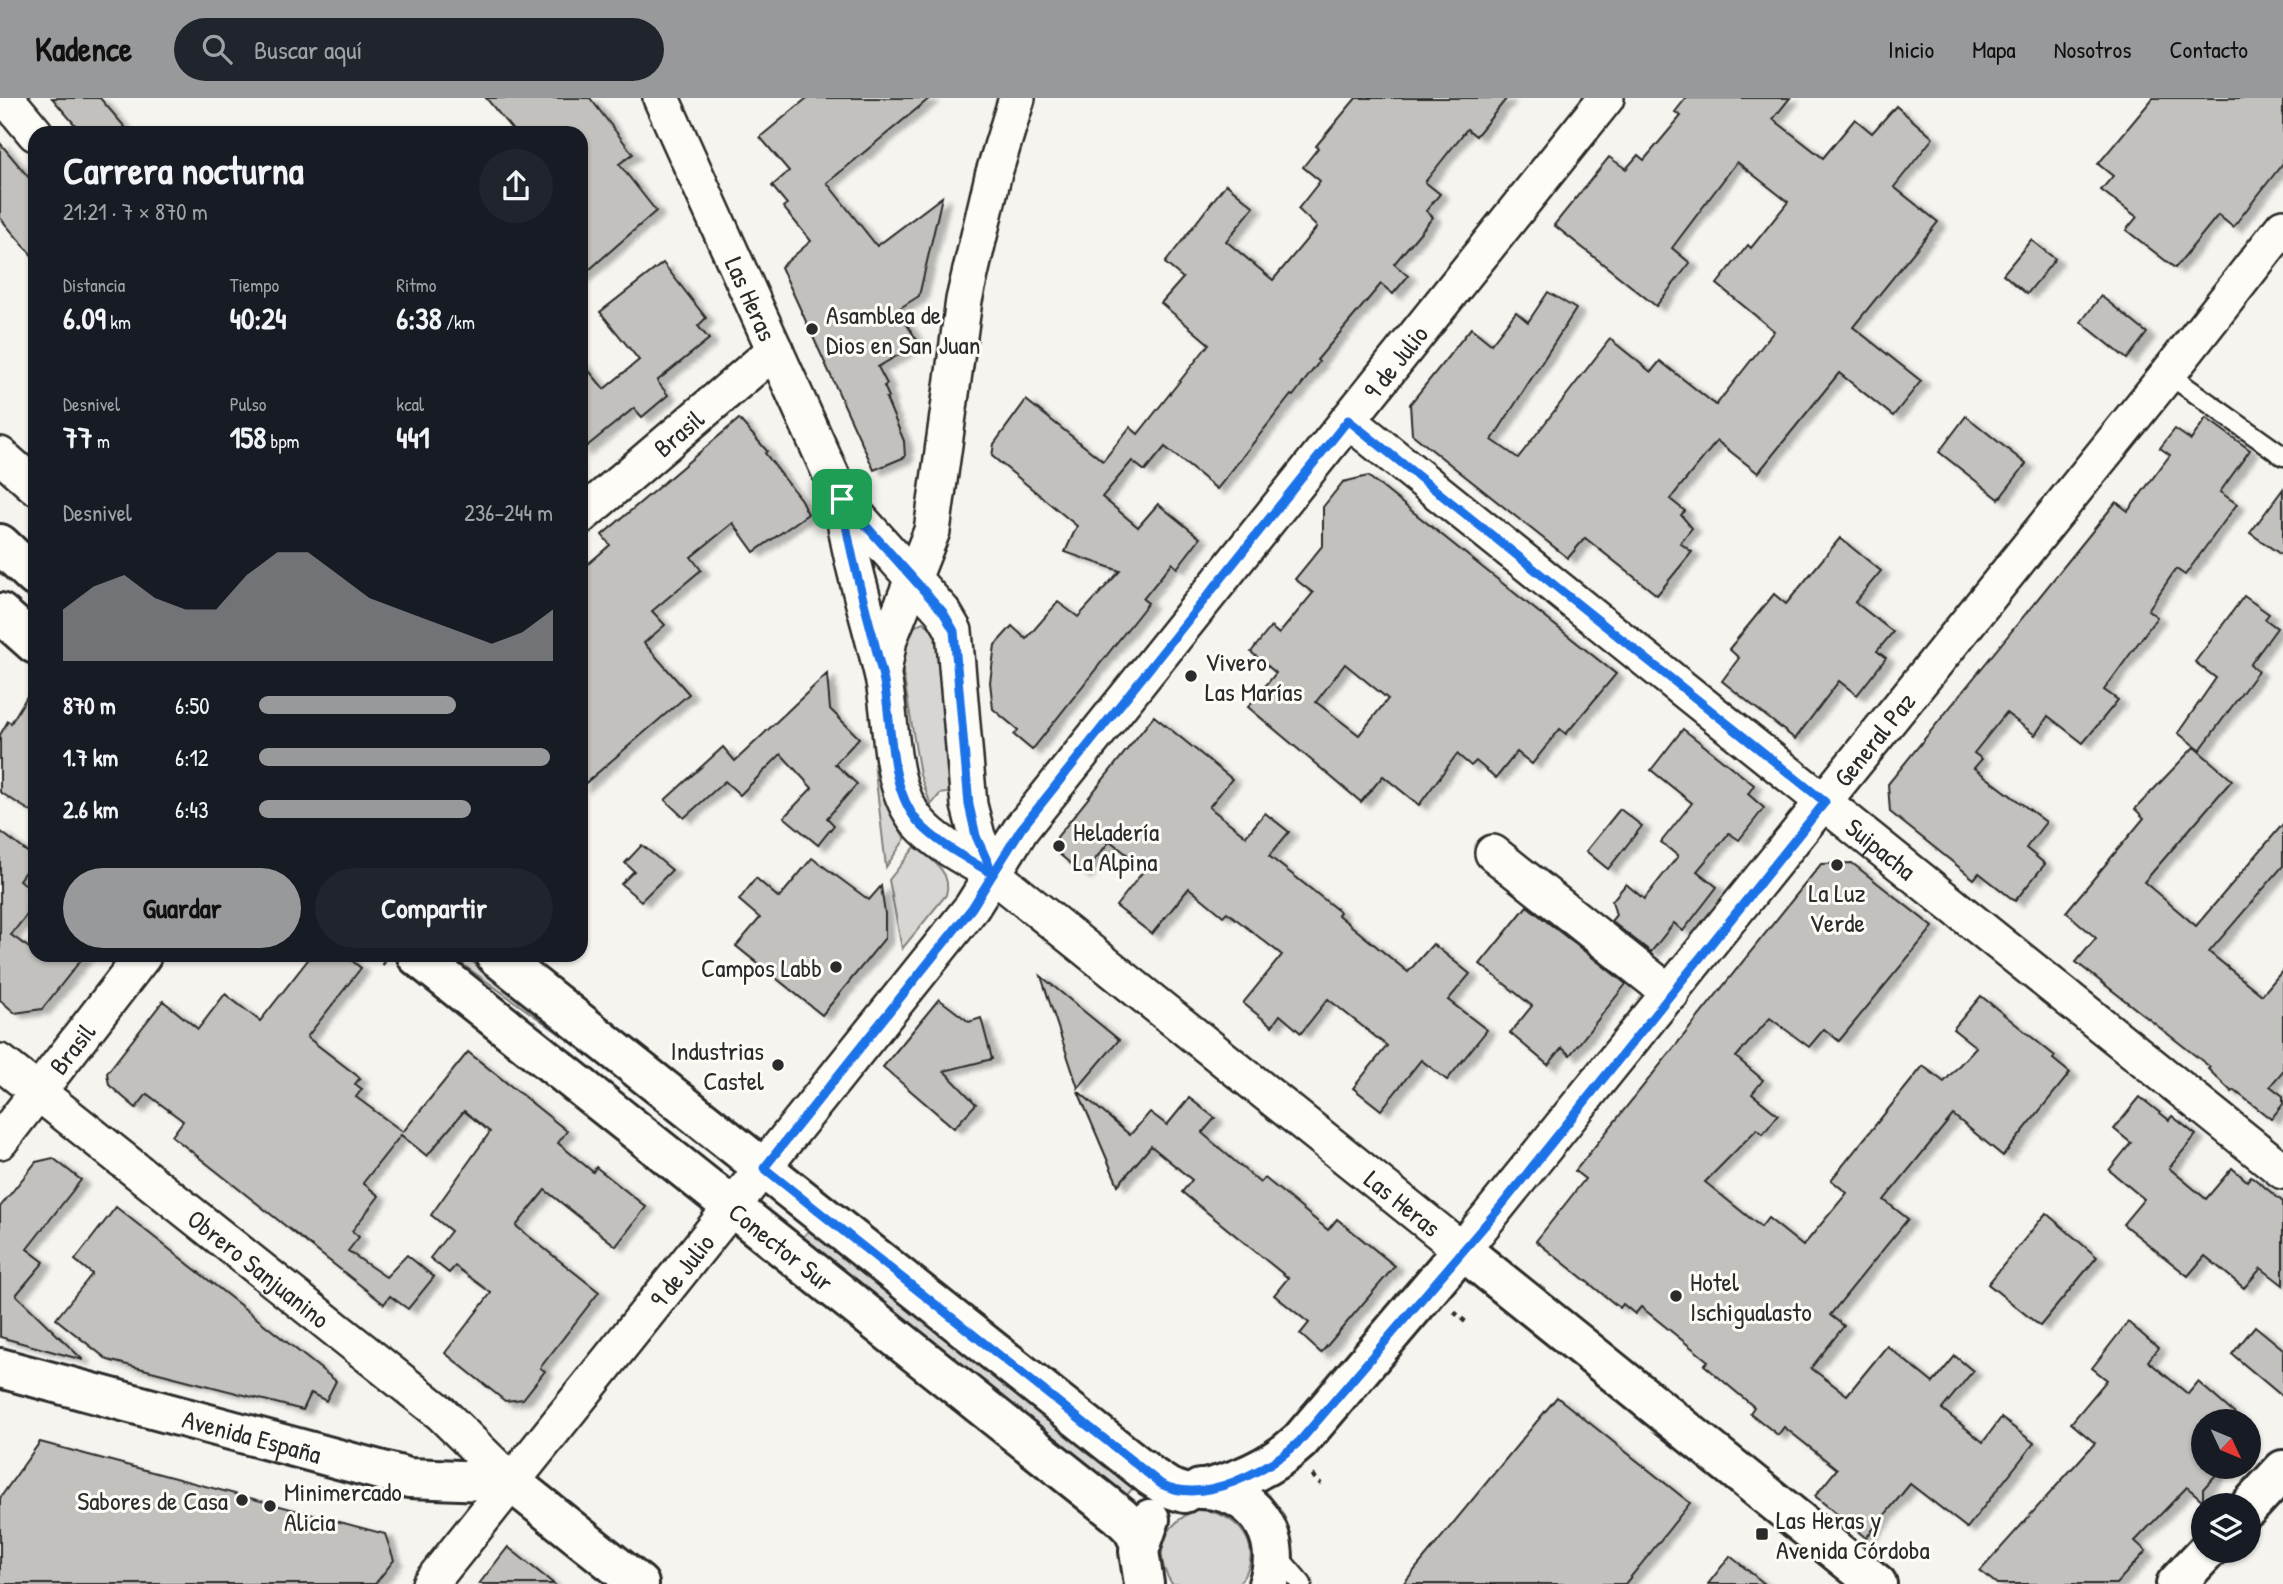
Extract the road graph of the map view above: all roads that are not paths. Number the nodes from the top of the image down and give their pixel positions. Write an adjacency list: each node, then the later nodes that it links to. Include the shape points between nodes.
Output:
1 (6, 98): 5 (street)
2 (661, 98): 7 (street, Las Heras)
3 (1017, 98): 17 (street, via 977,237 954,363 934,520)
4 (1606, 98): 9 (street, 9 de Julio)
5 (29, 126)
6 (2283, 227): 8 (street, General Paz)
7 (775, 350): 13 (street, Las Heras); 14 (street, Brasil)
8 (2168, 374): 11 (lane); 21 (street, General Paz)
9 (1348, 420): 21 (street, Suipacha); 23 (street, 9 de Julio, via 1021,829)
10 (0, 455): 12 (street)
11 (2283, 456)
12 (28, 480)
13 (842, 499): 17 (street, Las Heras); 20 (street, Las Heras, via 847,541)
14 (588, 510)
15 (0, 544): 16 (main road)
16 (28, 570)
17 (915, 580): 20 (street, via 889,639); 23 (street, Las Heras, via 954,631 969,805 976,836)
18 (0, 612): 19 (main road)
19 (28, 638)
20 (883, 679): 23 (street, Las Heras, via 898,776 912,812 946,846)
21 (1825, 802): 27 (street, General Paz); 32 (street, Suipacha)
22 (1493, 853): 27 (street)
23 (993, 874): 31 (street, 9 de Julio, via 972,908); 34 (street, Las Heras)
24 (138, 962): 29 (street, Brasil)
25 (425, 962): 33 (main road, Conector Sur)
26 (504, 962): 31 (main road, Conector Sur)
27 (1671, 994): 34 (street, General Paz)
28 (0, 1062): 29 (street, Obrero Sanjuanino)
29 (38, 1092): 30 (street, Brasil); 38 (street, Obrero Sanjuanino, via 441,1413)
30 (0, 1141)
31 (764, 1168): 33 (street, 9 de Julio); 39 (main road, Conector Sur, via 1152,1477 1169,1488)
32 (2283, 1171)
33 (732, 1207): 38 (street, 9 de Julio); 41 (main road, Conector Sur, via 1121,1516)
34 (1462, 1250): 36 (main road, General Paz); 48 (main road, Las Heras)
35 (0, 1368): 38 (main road, Avenida España, via 409,1478)
36 (1300, 1441): 39 (main road, General Paz, via 1256,1470); 42 (main road, General Paz, via 1281,1487)
37 (2283, 1470): 40 (main road)
38 (512, 1482): 44 (street, 9 de Julio); 45 (main road)
39 (1194, 1491): 41 (main road, via 1156,1511); 42 (main road, Conector Sur, via 1229,1493 1243,1500 1260,1516)
40 (2261, 1494)
41 (1140, 1543): 46 (main road, via 1139,1569)
42 (1270, 1555): 47 (lane)
43 (2196, 1563): 49 (main road)
44 (430, 1584)
45 (639, 1584)
46 (1144, 1584)
47 (1302, 1584)
48 (1877, 1584)
49 (2176, 1584)

